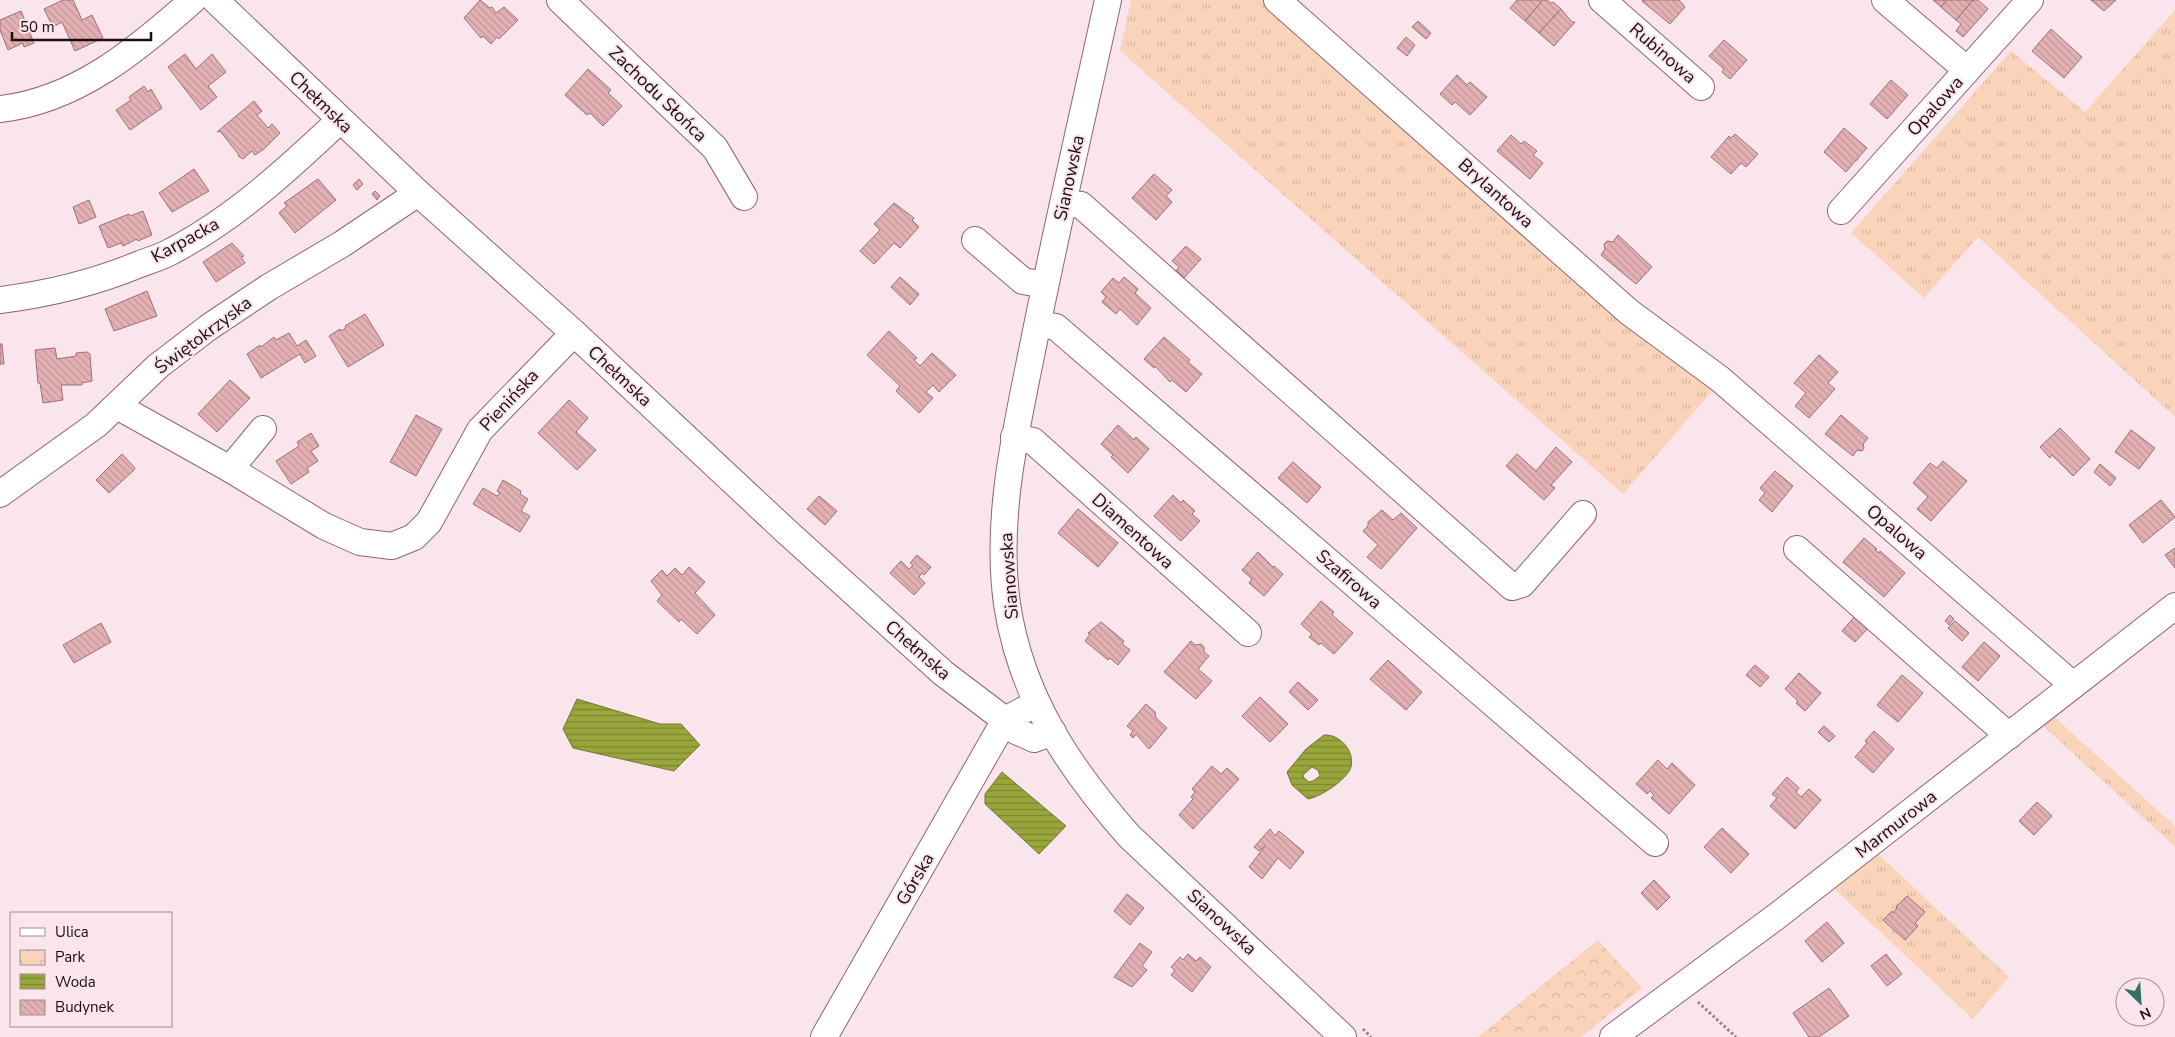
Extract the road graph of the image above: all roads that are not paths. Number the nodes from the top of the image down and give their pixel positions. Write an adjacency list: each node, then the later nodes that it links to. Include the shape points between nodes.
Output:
1 (193, 0): 11 (street, via 147,41 99,74 56,95 19,107)
2 (215, 0): 12 (street, Chełmska)
3 (560, 0): 14 (street, Zachodu Słońca, via 715,148)
4 (1108, 0): 15 (street, Sianowska)
5 (1277, 0): 22 (street, Brylantowa, via 1629,312)
6 (1602, 0): 10 (street, Rubinowa)
7 (1885, 0): 9 (street)
8 (2030, 0): 9 (street, Opalowa)
9 (1967, 70): 16 (street, Opalowa)
10 (1701, 87)
11 (0, 109)
12 (340, 120): 13 (street, Chełmska); 19 (street, Karpacka, via 277,178 227,216 171,252 107,277 40,295)
13 (418, 193): 21 (street, Chełmska); 23 (street, Świętokrzyska, via 209,327 158,366)
14 (744, 197)
15 (1064, 203): 18 (street, Sianowska); 28 (street, via 1081,205 1512,587 1522,584)
16 (1841, 211)
17 (975, 240): 18 (street, via 1023,280)
18 (1045, 285): 20 (street, Sianowska)
19 (0, 300)
20 (1038, 324): 25 (street, Sianowska); 37 (street, Szafirowa, via 1056,327)
21 (574, 333): 26 (street, Pienińska, via 480,430 429,522 414,537 392,546 360,542 324,526); 34 (street, Chełmska, via 943,673)
22 (1720, 379): 32 (street, Opalowa)
23 (116, 406): 26 (street); 27 (street, Świętokrzyska, via 88,431)
24 (263, 429): 26 (street)
25 (1014, 437): 31 (street, Diamentowa, via 1033,441); 33 (street, Sianowska, via 1007,484 1007,604 1020,659)
26 (230, 469)
27 (0, 494)
28 (1583, 514)
29 (1798, 549): 36 (street)
30 (2175, 606): 32 (street, Marmurowa)
31 (1248, 633)
32 (2073, 686): 36 (street, Marmurowa)
33 (1037, 703): 34 (street); 35 (street, Sianowska)
34 (1005, 720): 35 (street, Chełmska, via 1016,731 1034,739); 39 (street, Górska)
35 (1053, 732): 38 (street, Sianowska, via 1069,762 1129,836)
36 (2009, 736): 40 (street, Marmurowa, via 1777,916)
37 (1655, 843)
38 (1351, 1030)
39 (824, 1037)
40 (1614, 1037)

